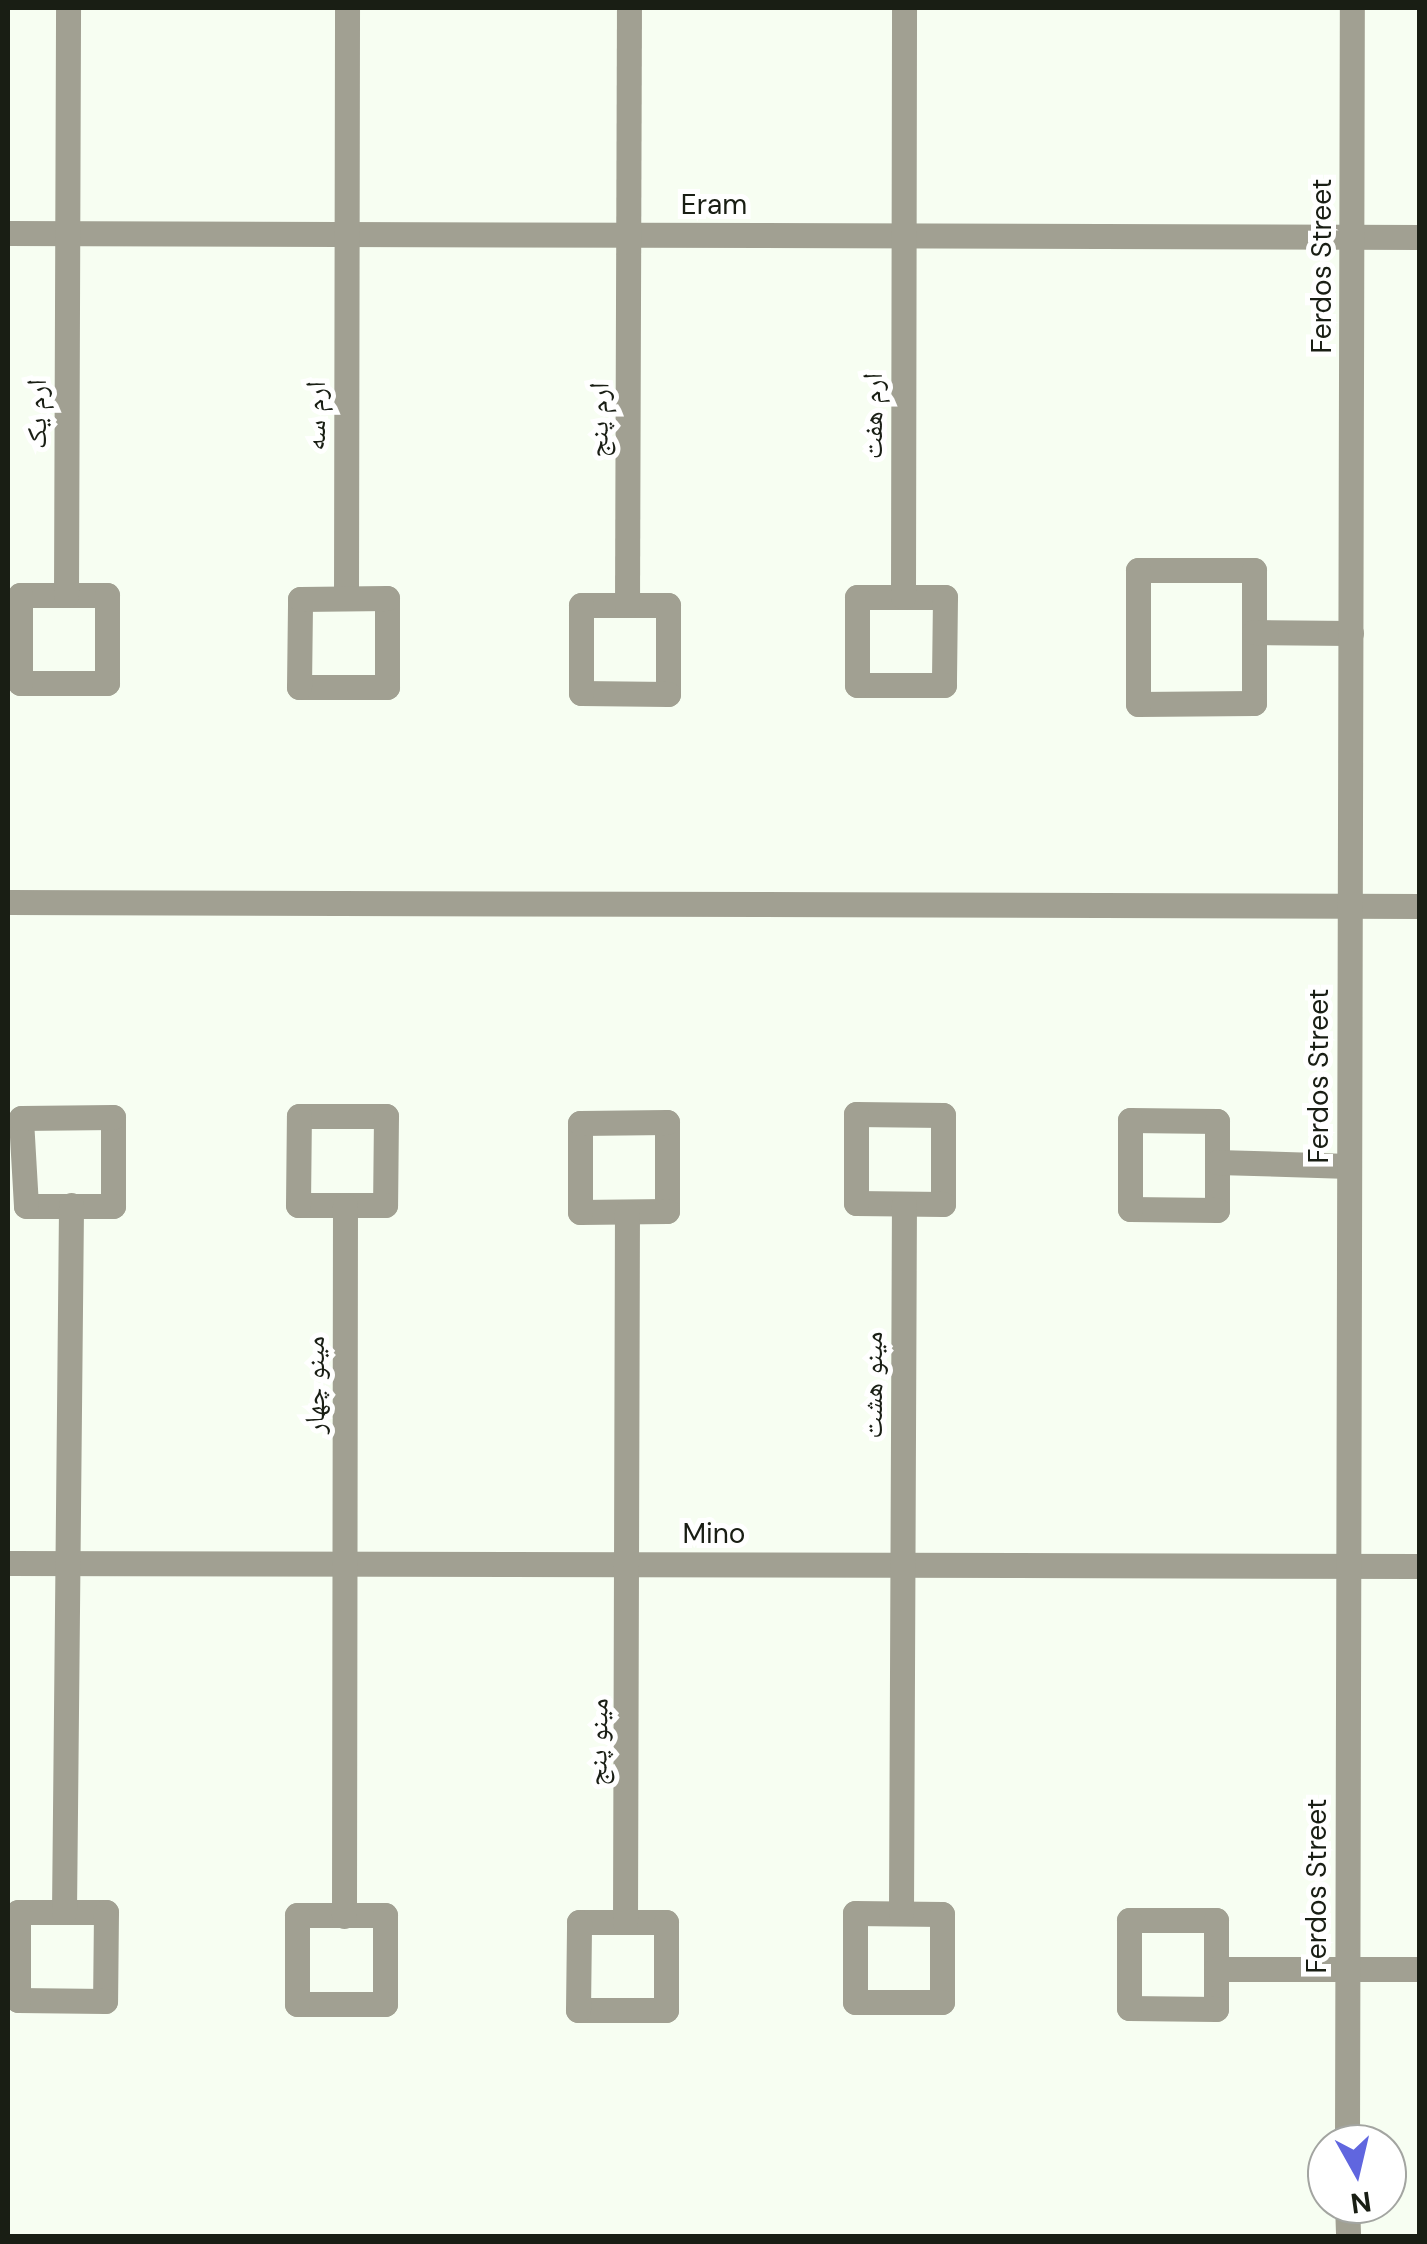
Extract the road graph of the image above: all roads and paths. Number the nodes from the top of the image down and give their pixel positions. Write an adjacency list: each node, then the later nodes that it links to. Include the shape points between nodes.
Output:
1 (68, 8): 7 (street, ارم یک)
2 (347, 8): 8 (street, ارم سه)
3 (630, 8): 9 (street, ارم پنج)
4 (904, 8): 10 (street, ارم هفت)
5 (1352, 8): 11 (street, Ferdos Street)
6 (8, 233): 7 (street, Eram)
7 (67, 233): 8 (street, Eram); 13 (street, ارم یک)
8 (346, 234): 9 (street, Eram); 15 (street, ارم سه)
9 (631, 235): 10 (street, Eram); 16 (street, ارم پنج)
10 (904, 235): 11 (street, Eram); 14 (street, ارم هفت)
11 (1352, 236): 12 (street, Eram); 18 (street, Ferdos Street)
12 (1420, 237)
13 (66, 595): 13 (street, via 20,595 20,683 108,684 107,595)
14 (903, 597): 14 (street, via 857,597 857,685 944,685 944,597)
15 (346, 598): 15 (street, via 300,599 299,687 387,686 387,598)
16 (627, 605): 16 (street, via 581,605 581,693 668,694 668,604)
17 (1254, 632): 17 (street, via 1254,570 1138,570 1138,704 1254,703); 18 (street)
18 (1351, 634): 21 (street, Ferdos Street)
19 (8, 902): 21 (street)
20 (1420, 906): 21 (street)
21 (1350, 907): 23 (street, Ferdos Street)
22 (1217, 1162): 22 (street, via 1217,1210 1130,1209 1130,1120 1217,1120); 23 (street)
23 (1349, 1166): 33 (street, Ferdos Street)
24 (904, 1204): 24 (street, via 943,1204 943,1115 856,1114 856,1203); 32 (street, مینو هشت)
25 (345, 1205): 25 (street, via 386,1205 386,1116 298,1116 298,1205); 30 (street, مینو چهار)
26 (70, 1206): 26 (street, via 113,1206 113,1117 21,1118 26,1206); 29 (street)
27 (626, 1212): 27 (street, via 667,1211 668,1122 580,1122 580,1212); 31 (street, مینو پنج)
28 (8, 1562): 29 (street, Mino)
29 (65, 1562): 30 (street, Mino); 35 (street)
30 (344, 1564): 31 (street, Mino); 37 (street, مینو چهار)
31 (630, 1564): 32 (street, Mino); 38 (street, مینو پنج)
32 (902, 1565): 33 (street, Mino); 36 (street, مینو هشت)
33 (1348, 1566): 34 (street, Mino); 39 (street, Ferdos Street)
34 (1420, 1566)
35 (64, 1912): 35 (street, via 18,1912 18,2000 105,2001 106,1912)
36 (901, 1914): 36 (street, via 855,1913 854,2002 942,2002 942,1914)
37 (344, 1916): 37 (street, via 298,1916 298,2004 385,2004 384,1915)
38 (625, 1922): 38 (street, via 579,1922 578,2010 666,2010 666,1922)
39 (1347, 1969): 40 (street); 41 (street); 42 (street, Ferdos Street)
40 (1420, 1969)
41 (1216, 1970): 41 (street, via 1216,2008 1129,2008 1129,1920 1216,1920)
42 (1348, 2124)

